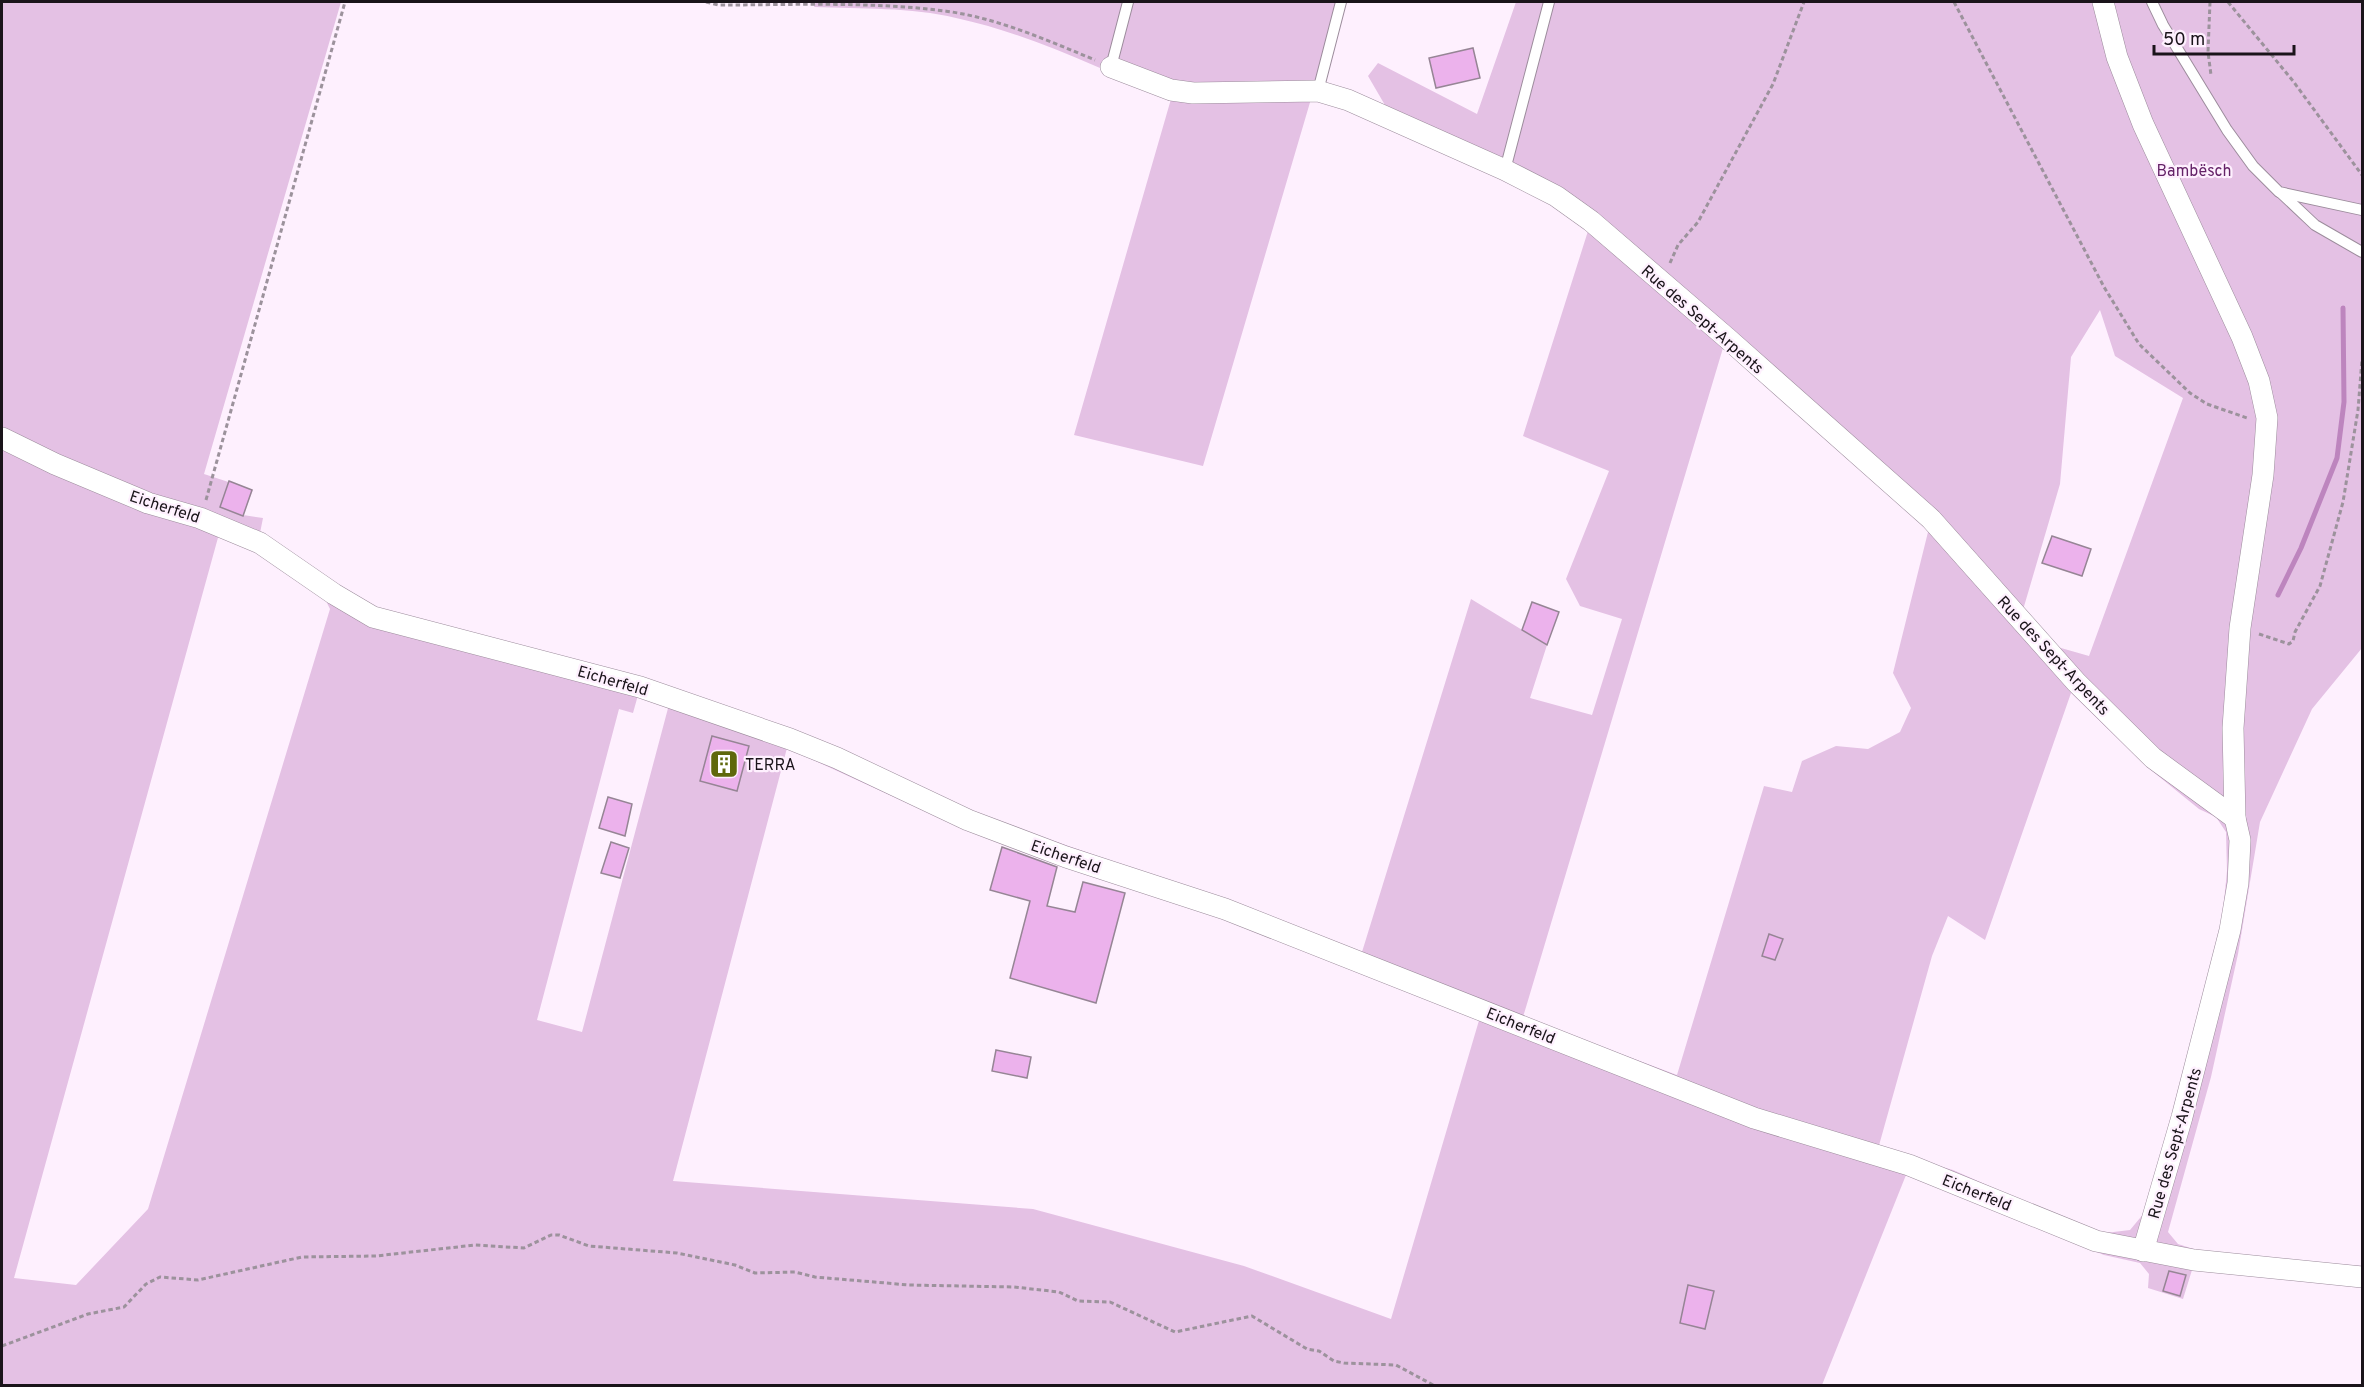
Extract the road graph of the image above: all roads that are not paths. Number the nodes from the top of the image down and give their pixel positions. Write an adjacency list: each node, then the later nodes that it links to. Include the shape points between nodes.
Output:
1 (1128, 2): 6 (lane)
2 (1341, 2): 7 (lane)
3 (1550, 2): 8 (lane)
4 (2103, 2): 13 (street, Rue des Sept-Arpents, via 2117,57 2143,124 2242,337 2259,381 2267,418 2263,475 2240,628 2233,728)
5 (2152, 2): 9 (lane, via 2227,130 2253,166)
6 (1111, 67): 7 (street, Rue des Sept-Arpents, via 1171,90 1193,93)
7 (1318, 91): 8 (street, Rue des Sept-Arpents, via 1348,100)
8 (1505, 170): 13 (street, Rue des Sept-Arpents, via 1556,196 1591,221 1891,482 1932,519 2076,682 2152,758)
9 (2279, 192): 10 (lane); 11 (lane, via 2315,225)
10 (2362, 210)
11 (2362, 252)
12 (2, 438): 14 (street, Eicherfeld, via 148,503 201,518 260,543 373,617 640,687 790,738 968,820 1225,909 1754,1118 1918,1168 2096,1241)
13 (2235, 818): 14 (street, Rue des Sept-Arpents, via 2240,840 2230,930)
14 (2143, 1251): 15 (street, via 2193,1260)
15 (2362, 1277)

